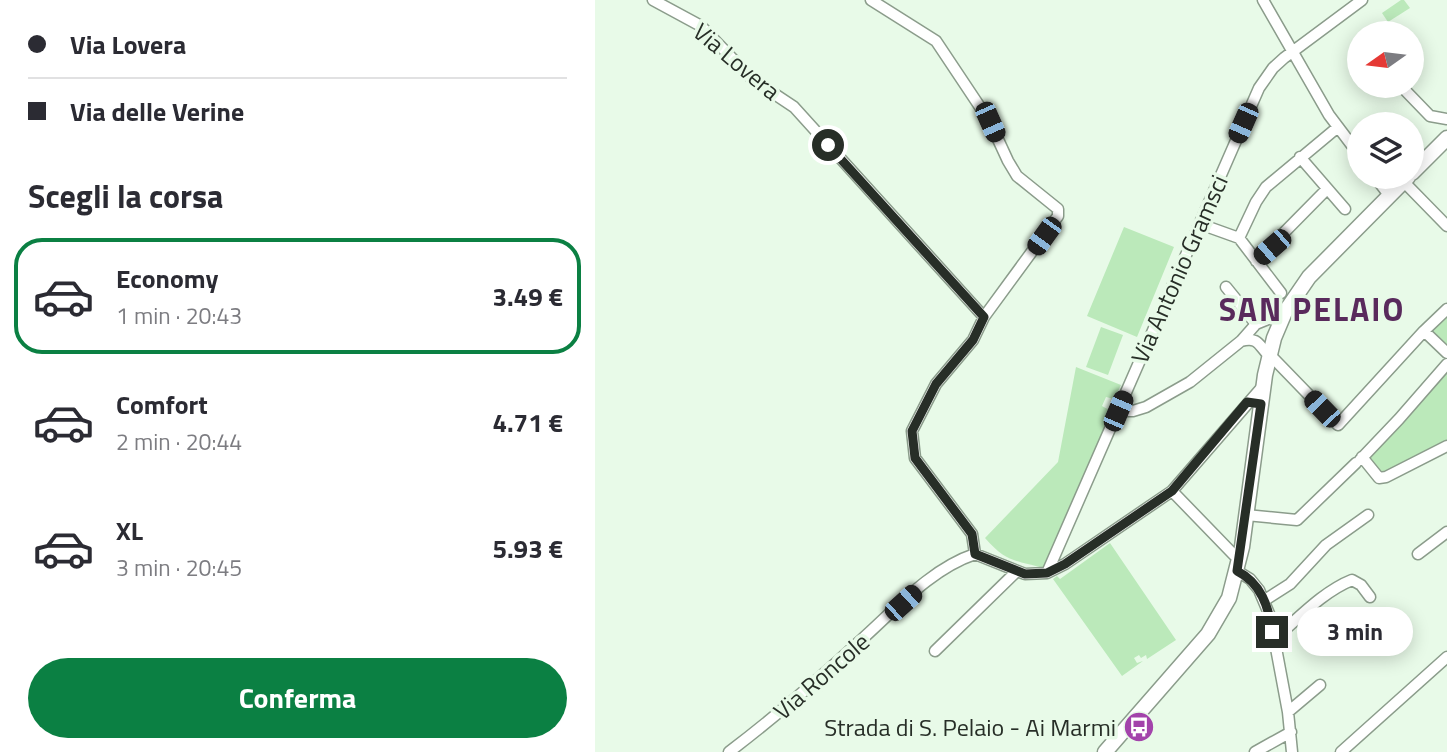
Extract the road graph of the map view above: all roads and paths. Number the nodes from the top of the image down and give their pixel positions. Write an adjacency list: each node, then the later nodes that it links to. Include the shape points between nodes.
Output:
1 (653, 0): 27 (street, Via Lovera, via 701,26 752,79 794,107)
2 (871, 0): 27 (street, via 936,41 990,122 1017,176 1058,209 1058,216)
3 (1263, 0): 5 (street)
4 (1362, 0): 5 (street, Via Antonio Gramsci)
5 (1292, 52): 8 (street); 19 (street, Via Antonio Gramsci, via 1259,88)
6 (1413, 98): 7 (street, via 1430,116)
7 (1447, 119)
8 (1338, 127): 10 (street); 11 (street)
9 (1447, 138): 12 (main road)
10 (1347, 139)
11 (1300, 157): 13 (street); 21 (street, via 1266,187)
12 (1424, 161)
13 (1327, 189): 18 (street); 22 (street)
14 (1384, 189): 17 (street)
15 (1395, 189): 17 (main road)
16 (1418, 189): 20 (street)
17 (1389, 195): 26 (main road, via 1308,277)
18 (1345, 209)
19 (1200, 224): 21 (street); 36 (street, Via Antonio Gramsci)
20 (1447, 226)
21 (1239, 238): 22 (street)
22 (1256, 261): 24 (street)
23 (1226, 287): 28 (street)
24 (1281, 293)
25 (1447, 309): 29 (street)
26 (1285, 312): 28 (street); 30 (main road)
27 (984, 317): 43 (street, via 973,340 936,384 912,431 915,458 972,534)
28 (1256, 324): 31 (street)
29 (1424, 331): 32 (street); 33 (street, via 1338,425)
30 (1276, 334): 31 (street); 33 (main road)
31 (1247, 340): 33 (street); 36 (street, via 1146,407)
32 (1447, 353)
33 (1269, 356): 35 (main road)
34 (1447, 365): 38 (street)
35 (1254, 403): 39 (street); 41 (main road)
36 (1118, 411): 47 (street, Via Antonio Gramsci)
37 (1447, 446): 38 (street, via 1386,477 1379,478)
38 (1359, 460): 41 (street, via 1297,520)
39 (1172, 491): 45 (street); 47 (street)
40 (1368, 515): 49 (street, via 1326,545 1290,584)
41 (1246, 516): 45 (main road)
42 (1447, 532): 44 (street)
43 (975, 554): 46 (street); 56 (street, Via Roncole, via 956,560 923,585 782,712)
44 (1418, 554)
45 (1239, 565): 49 (street); 57 (main road, via 1229,598 1208,634)
46 (1017, 570): 47 (street); 51 (street)
47 (1047, 573)
48 (1370, 597): 50 (street, via 1361,585 1352,580 1345,583)
49 (1265, 600): 50 (street)
50 (1273, 640): 54 (street)
51 (935, 651)
52 (1447, 657): 60 (street)
53 (1320, 685): 54 (street)
54 (1288, 712): 55 (street)
55 (1291, 732): 58 (street); 59 (street)
56 (729, 752)
57 (1105, 752)
58 (1255, 752)
59 (1293, 752)
60 (1341, 752)

